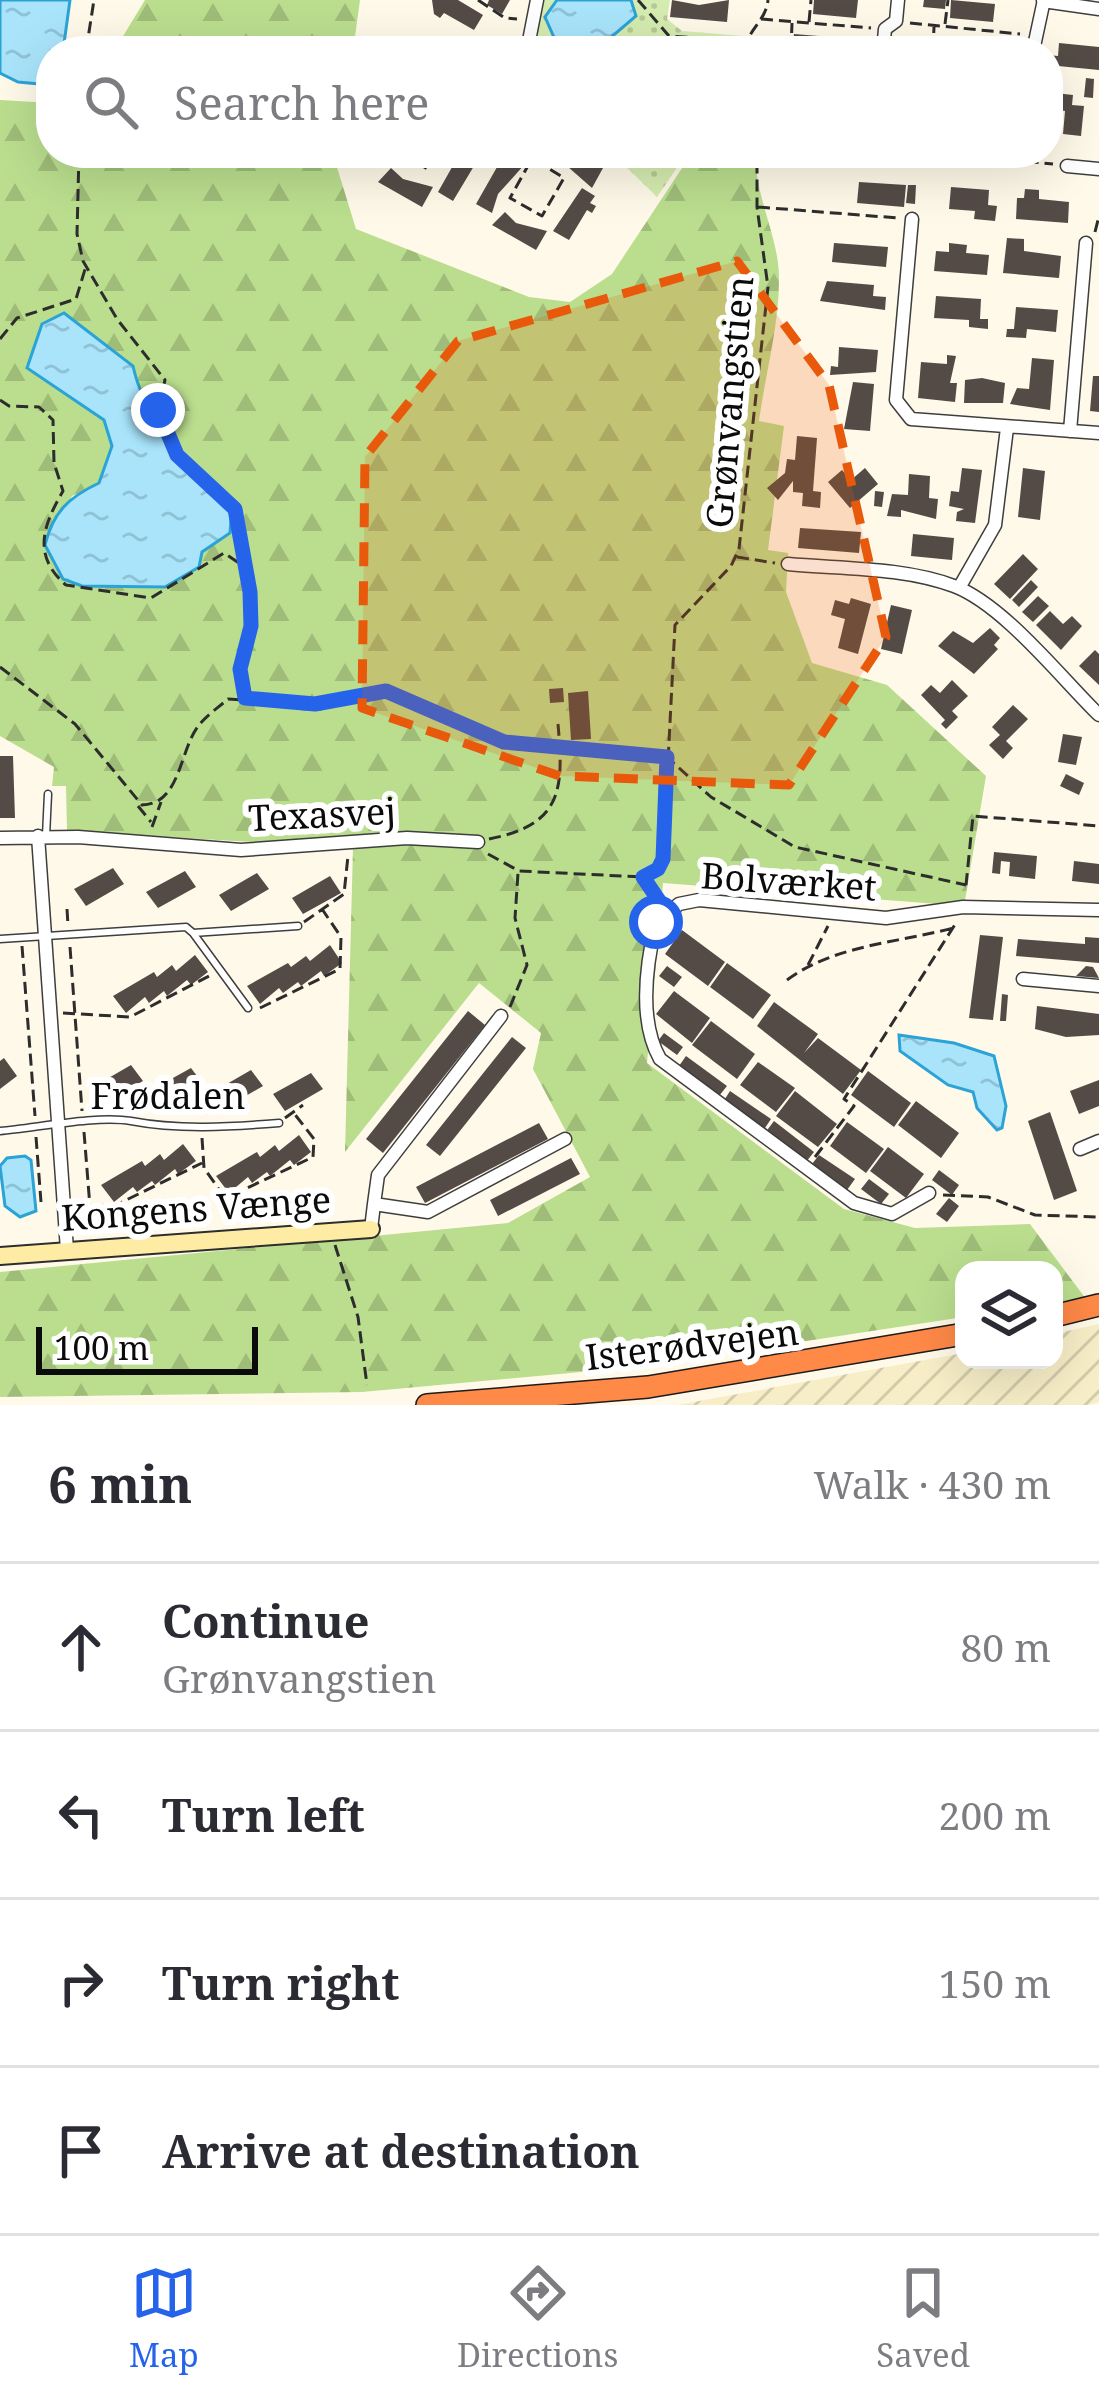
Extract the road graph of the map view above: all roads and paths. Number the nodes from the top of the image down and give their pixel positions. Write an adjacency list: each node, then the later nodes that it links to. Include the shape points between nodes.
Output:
1 (94, 0): 19 (path)
2 (478, 0): 12 (path, via 505,18)
3 (537, 0): 12 (street)
4 (638, 0): 21 (path)
5 (768, 0): 11 (path)
6 (811, 0): 14 (path)
7 (898, 0): 15 (street)
8 (948, 0): 17 (path)
9 (1044, 1): 10 (street); 18 (street)
10 (1099, 9)
11 (761, 19): 13 (path); 22 (path)
12 (532, 20): 20 (street)
13 (792, 21): 14 (path); 23 (path)
14 (808, 23): 15 (path)
15 (891, 25): 16 (path); 24 (street)
16 (934, 25): 17 (path); 25 (path)
17 (945, 26): 18 (path)
18 (1036, 35)
19 (88, 36)
20 (529, 36)
21 (669, 36)
22 (749, 36)
23 (791, 36)
24 (888, 36)
25 (933, 36)
26 (1063, 166): 27 (path)
27 (1067, 166): 32 (street)
28 (79, 168): 37 (path, via 77,234)
29 (528, 168): 30 (path, via 510,197 542,216 564,178)
30 (550, 168)
31 (757, 168): 33 (path, Grønvangstien)
32 (1099, 169)
33 (757, 207): 35 (path); 43 (path, Grønvangstien, via 768,287)
34 (1099, 216): 36 (path)
35 (912, 219): 40 (street, via 898,407 911,418)
36 (1086, 242): 41 (street)
37 (86, 265): 38 (path, via 76,298 17,318); 45 (path, via 165,380 158,410 177,455 235,509)
38 (0, 339)
39 (0, 400): 45 (path, via 39,407 53,420 63,491 43,523 43,542 66,585 140,600 224,553)
40 (1007, 428): 41 (street); 46 (street, via 995,524)
41 (1070, 431): 42 (street)
42 (1099, 434)
43 (735, 557): 44 (path); 52 (path, Grønvangstien, via 676,625)
44 (788, 565): 46 (street, via 921,576)
45 (246, 568): 48 (path)
46 (959, 588): 49 (street)
47 (0, 667): 54 (path, via 74,724)
48 (245, 698): 51 (path, via 315,704 386,691 504,742); 55 (path, via 228,698 199,725)
49 (1099, 715)
50 (558, 724): 51 (path)
51 (560, 746): 52 (path); 60 (path, via 560,790 548,813 517,834)
52 (667, 757): 57 (path, via 711,797 795,847 944,885 966,885 973,816); 64 (path, Grønvangstien, via 663,859)
53 (48, 794): 58 (lane)
54 (134, 800): 55 (path); 56 (path)
55 (161, 800): 56 (path)
56 (152, 824): 61 (path)
57 (1099, 826)
58 (42, 836): 59 (street, Texasvej); 61 (street, Texasvej); 75 (street, Frødalen)
59 (0, 838)
60 (478, 842): 62 (street, Texasvej); 63 (path)
61 (151, 843): 62 (street, Texasvej, via 259,850)
62 (349, 843): 67 (path, via 344,894)
63 (519, 871): 64 (path); 86 (path, via 515,918 527,965 517,1000)
64 (643, 877): 69 (path)
65 (964, 907): 68 (street, Bolværket); 70 (street, Bolværket, via 886,918); 72 (path)
66 (67, 909): 74 (path)
67 (322, 909): 71 (path); 83 (path, via 341,937 340,968)
68 (1099, 910)
69 (666, 911): 70 (street, Bolværket, via 699,900); 99 (street, Bolværket, via 650,950 650,1040 660,1059)
70 (827, 912): 78 (path)
71 (298, 926): 73 (lane)
72 (954, 927): 78 (path); 99 (path, via 844,1099 854,1106)
73 (193, 933): 74 (lane, via 186,927); 79 (lane)
74 (69, 935): 75 (lane); 85 (path)
75 (45, 936): 76 (lane); 84 (street, Frødalen)
76 (21, 938): 77 (lane); 93 (path)
77 (0, 939)
78 (808, 965): 81 (path)
79 (220, 970): 83 (lane); 85 (path, via 130,1017)
80 (1023, 979): 82 (street)
81 (787, 980)
82 (1099, 986)
83 (248, 1008)
84 (50, 1012): 85 (path); 91 (street, Frødalen)
85 (75, 1014): 90 (path)
86 (501, 1016): 102 (street, Kongens Vænge, via 378,1174)
87 (303, 1105): 88 (path)
88 (293, 1112): 89 (path); 98 (path, via 316,1146 297,1168 230,1196)
89 (279, 1123): 92 (lane, Frødalen)
90 (83, 1125): 91 (lane, Frødalen); 92 (lane, Frødalen); 103 (path)
91 (58, 1127): 93 (lane, Frødalen); 104 (street, Frødalen)
92 (204, 1128): 98 (path)
93 (36, 1129): 94 (lane, Frødalen); 101 (path)
94 (0, 1131)
95 (565, 1139): 102 (street, Kongens Vænge, via 428,1212)
96 (1099, 1142): 97 (street)
97 (1080, 1149)
98 (203, 1162): 103 (path, via 118,1204)
99 (807, 1167): 100 (street, Bolværket, via 854,1203 892,1214)
100 (929, 1193): 105 (path, via 988,1197 1035,1215)
101 (41, 1202)
102 (374, 1204): 106 (street, Kongens Vænge)
103 (89, 1207): 104 (path)
104 (64, 1209): 108 (street, Frødalen)
105 (1099, 1216)
106 (371, 1229): 107 (street, Kongens Vænge)
107 (331, 1232): 108 (street, Kongens Vænge); 113 (path, via 358,1317)
108 (68, 1250): 109 (street, Kongens Vænge)
109 (0, 1256)
110 (1099, 1305): 111 (highway)
111 (1063, 1314)
112 (955, 1336): 114 (highway, Isterødvejen, via 648,1387)
113 (367, 1385)
114 (427, 1405)

